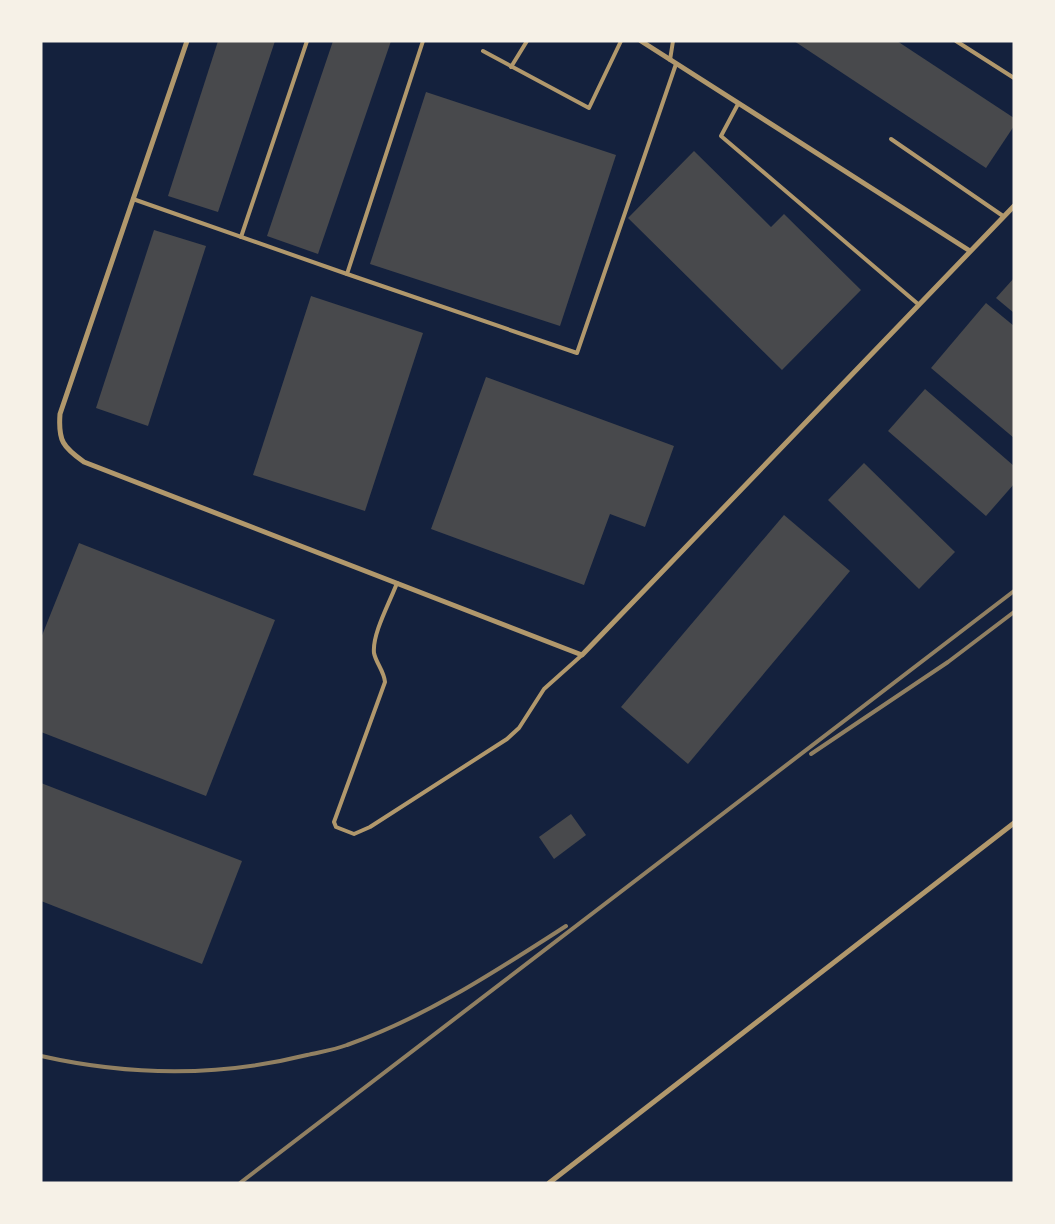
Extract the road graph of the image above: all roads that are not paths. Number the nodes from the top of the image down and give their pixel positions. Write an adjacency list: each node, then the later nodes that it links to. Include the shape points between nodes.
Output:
1 (186, 41): 16 (street)
2 (307, 41): 19 (lane)
3 (423, 41): 21 (lane)
4 (527, 41): 12 (lane)
5 (621, 41): 12 (lane, via 590,108)
6 (641, 41): 10 (street)
7 (674, 41): 10 (lane)
8 (956, 41): 13 (lane)
9 (483, 51): 12 (lane)
10 (670, 60): 11 (street)
11 (676, 64): 14 (street); 21 (lane, via 577,353)
12 (511, 67)
13 (1014, 78)
14 (738, 104): 20 (street); 22 (lane, via 721,136)
15 (891, 139): 18 (lane)
16 (133, 199): 19 (lane); 23 (street, via 60,414 58,432 65,448 84,462)
17 (1014, 206): 18 (street)
18 (1003, 216): 20 (street)
19 (241, 237): 21 (lane)
20 (970, 251): 22 (street)
21 (347, 274)
22 (918, 304): 24 (street)
23 (397, 583): 24 (street); 24 (lane, via 374,647 385,682 334,822 336,827 354,834 370,827 507,739 519,728 544,689)
24 (582, 655)
25 (1014, 823): 26 (street)
26 (549, 1183)

